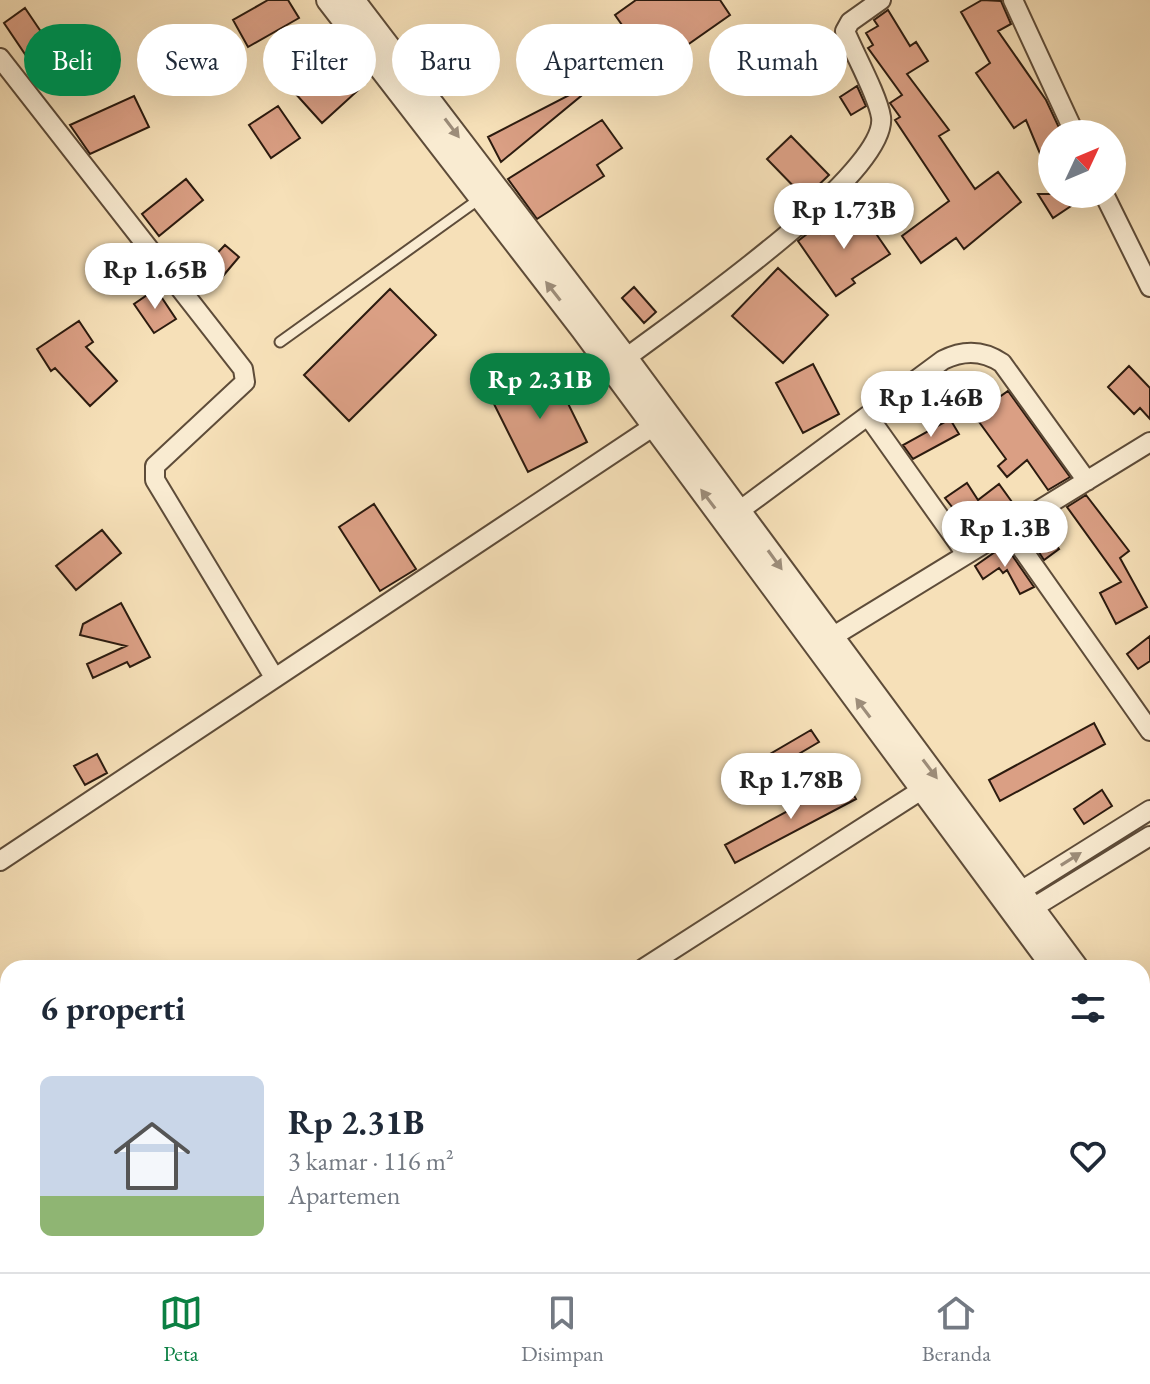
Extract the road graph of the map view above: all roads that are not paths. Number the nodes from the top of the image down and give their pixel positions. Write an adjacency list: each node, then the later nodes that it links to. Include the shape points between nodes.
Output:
1 (328, 0): 7 (street)
2 (353, 0): 7 (street, one-way to 7)
3 (881, 0): 11 (street, via 845,31 881,117 877,136 847,177 799,226)
4 (1013, 0): 6 (street)
5 (0, 58): 20 (street, via 243,369 245,382 155,466 155,480)
6 (1069, 120)
7 (488, 192): 10 (lane); 11 (street); 13 (street, one-way to 7)
8 (1111, 208): 9 (street)
9 (1150, 287)
10 (280, 342)
11 (626, 358): 16 (street)
12 (868, 416): 15 (street, via 943,360 955,354 987,355 1002,363); 16 (street); 18 (street)
13 (654, 426): 20 (street); 22 (street, one-way to 13)
14 (1150, 442): 15 (street)
15 (1087, 481): 17 (street)
16 (739, 511): 19 (street, one-way to 19)
17 (1008, 529): 18 (street); 21 (street)
18 (966, 554): 19 (street)
19 (832, 637): 26 (street, one-way to 26)
20 (274, 677): 25 (street)
21 (1150, 731)
22 (923, 789): 26 (street); 27 (street)
23 (1150, 810): 26 (street, one-way to 23)
24 (1150, 836): 26 (street)
25 (0, 861)
26 (1019, 904): 28 (street); 29 (street)
27 (656, 960)
28 (1046, 960)
29 (1070, 960)

